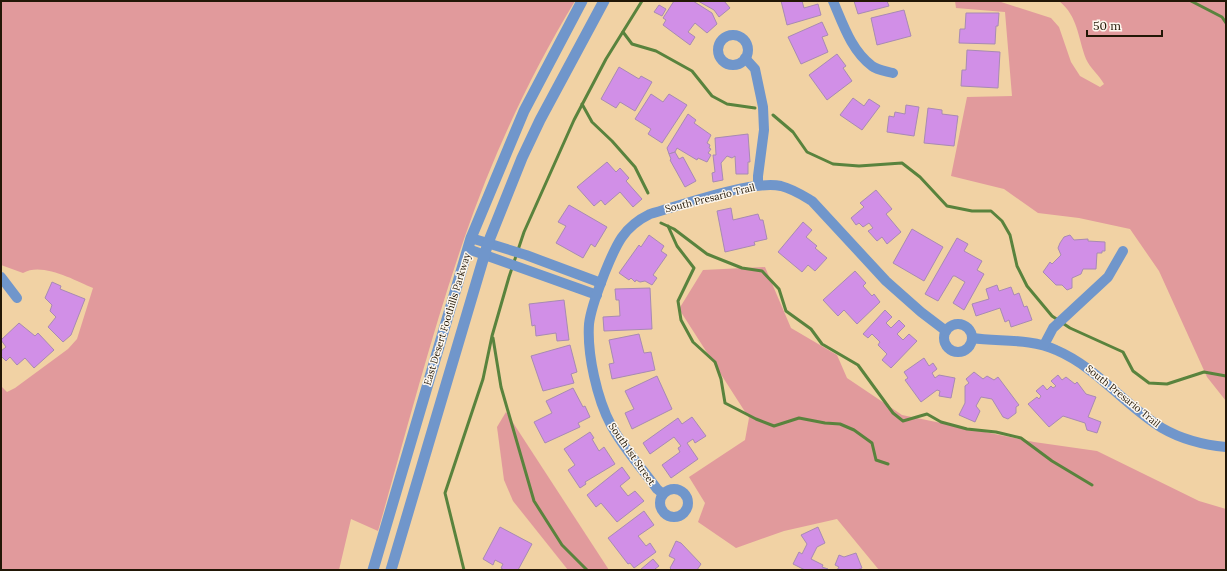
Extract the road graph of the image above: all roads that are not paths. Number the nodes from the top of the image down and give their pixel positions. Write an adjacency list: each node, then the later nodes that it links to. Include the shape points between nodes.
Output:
1 (582, 1): 7 (street, East Desert Foothills Parkway, via 508,147)
2 (604, 1): 8 (street, East Desert Foothills Parkway, via 559,81 522,158)
3 (833, 1): 5 (street, via 850,39 861,54 873,66)
4 (745, 58): 6 (street, via 755,69 763,107 764,130)
5 (892, 73)
6 (758, 185): 13 (street, South Presario Trail, via 650,214 636,221 618,240); 16 (street, South Presario Trail, via 782,186 812,201 886,281)
7 (471, 238): 8 (street); 9 (street, East Desert Foothills Parkway)
8 (488, 243): 11 (street, East Desert Foothills Parkway); 13 (street)
9 (468, 249): 11 (street); 21 (street, East Desert Foothills Parkway)
10 (1123, 251): 18 (street, via 1108,277 1053,328)
11 (485, 255): 14 (street); 22 (street, East Desert Foothills Parkway)
12 (1, 278): 15 (street)
13 (601, 283): 14 (street, South 1st Street)
14 (597, 295): 20 (street, South 1st Street, via 589,323 589,336 602,408 622,442)
15 (17, 298)
16 (946, 331): 17 (street, via 953,325 962,324 969,330); 17 (street, via 945,343 954,351 966,349)
17 (972, 338): 18 (street, South Presario Trail)
18 (1044, 345): 19 (street, South Presario Trail, via 1083,364 1161,427 1188,440)
19 (1226, 447)
20 (663, 494)
21 (373, 570)
22 (391, 570)

